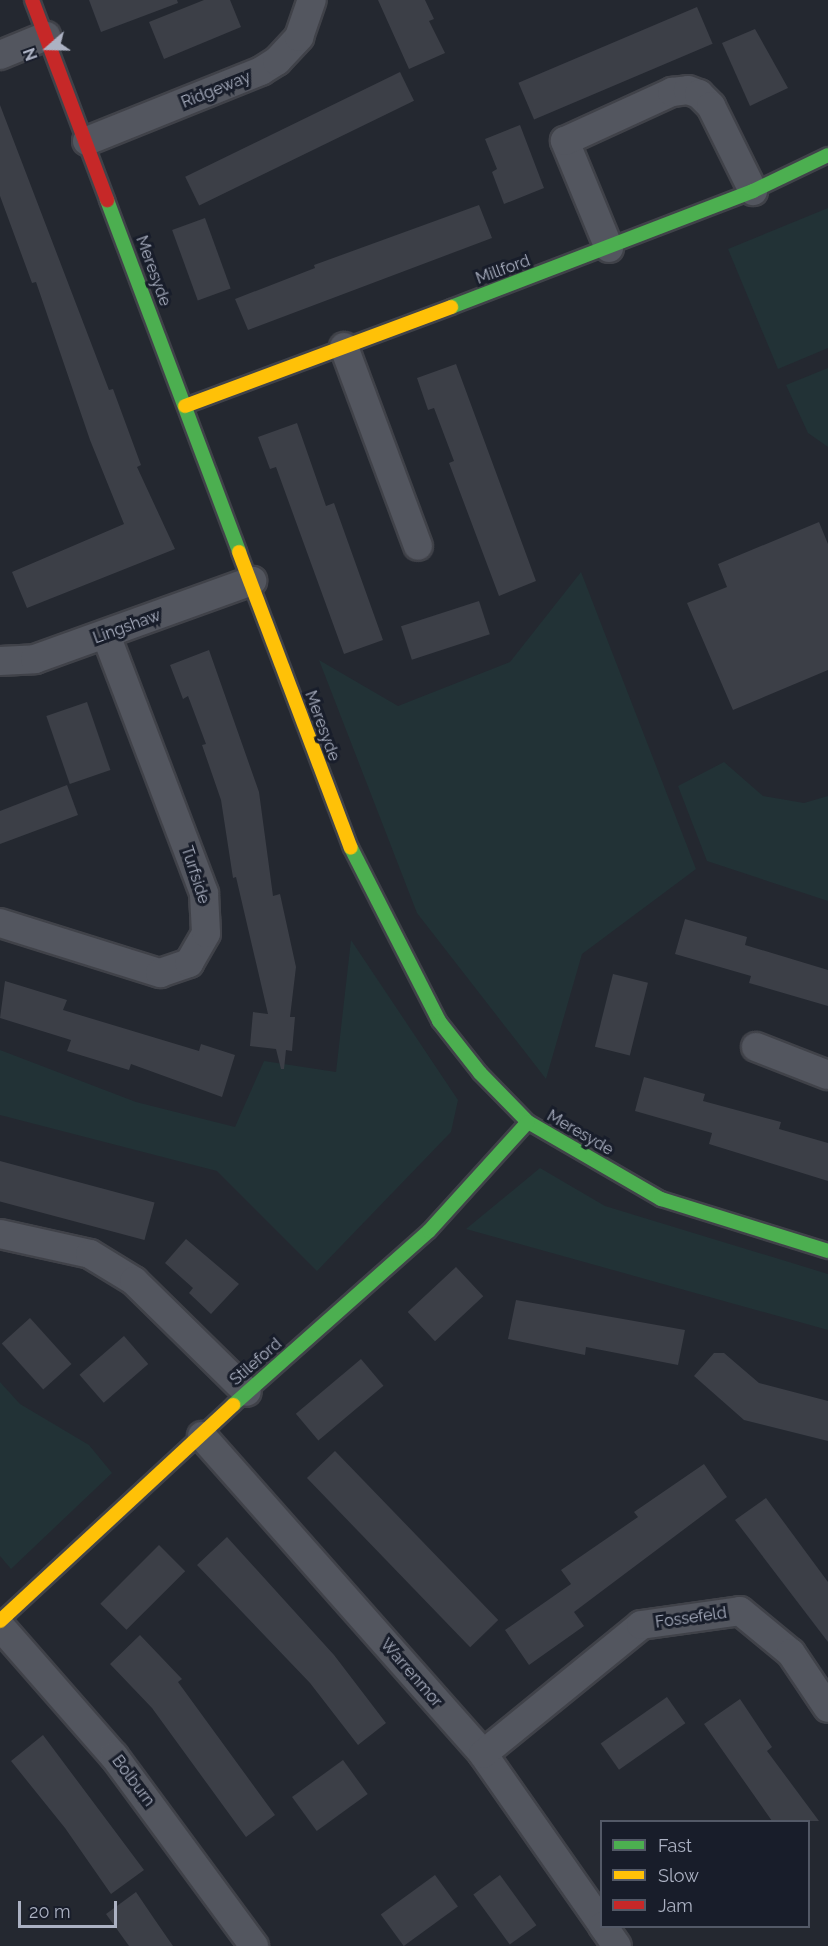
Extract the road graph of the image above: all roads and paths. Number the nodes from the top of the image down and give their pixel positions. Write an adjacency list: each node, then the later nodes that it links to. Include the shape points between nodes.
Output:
1 (32, 0): 3 (street, Meresyde)
2 (312, 0): 5 (street, Ridgeway, via 298,37 277,61 261,71)
3 (46, 36): 4 (street); 5 (street, Meresyde)
4 (0, 56)
5 (87, 141): 10 (street, Meresyde)
6 (828, 155): 7 (street, Millford)
7 (753, 191): 8 (street, Millford); 8 (street, via 711,106 688,90 672,93 565,141)
8 (609, 248): 9 (street, Millford)
9 (344, 347): 10 (street, Millford); 11 (street)
10 (185, 406): 12 (street, Meresyde)
11 (418, 546)
12 (252, 581): 13 (street, Lingshaw); 18 (street, Meresyde, via 348,843 439,1021 473,1065)
13 (106, 635): 14 (street, Lingshaw, via 35,659); 15 (street, Turfside, via 204,892 206,933 189,963 160,972)
14 (0, 661)
15 (0, 923)
16 (756, 1047): 17 (street)
17 (828, 1075)
18 (528, 1122): 20 (street, Meresyde, via 661,1199); 21 (street, Stileford, via 429,1231)
19 (0, 1234): 21 (street, via 90,1254 134,1281)
20 (828, 1251)
21 (247, 1392): 22 (street, Stileford)
22 (202, 1436): 23 (street, Stileford); 26 (street, Warrenmor)
23 (0, 1621)
24 (0, 1626): 29 (street, Bolburn, via 114,1756)
25 (828, 1708): 26 (street, Fossefeld, via 791,1653 740,1611 641,1625)
26 (483, 1754): 27 (street, Warrenmor)
27 (600, 1922)
28 (604, 1928): 30 (street, Warrenmor)
29 (254, 1946)
30 (617, 1946)

